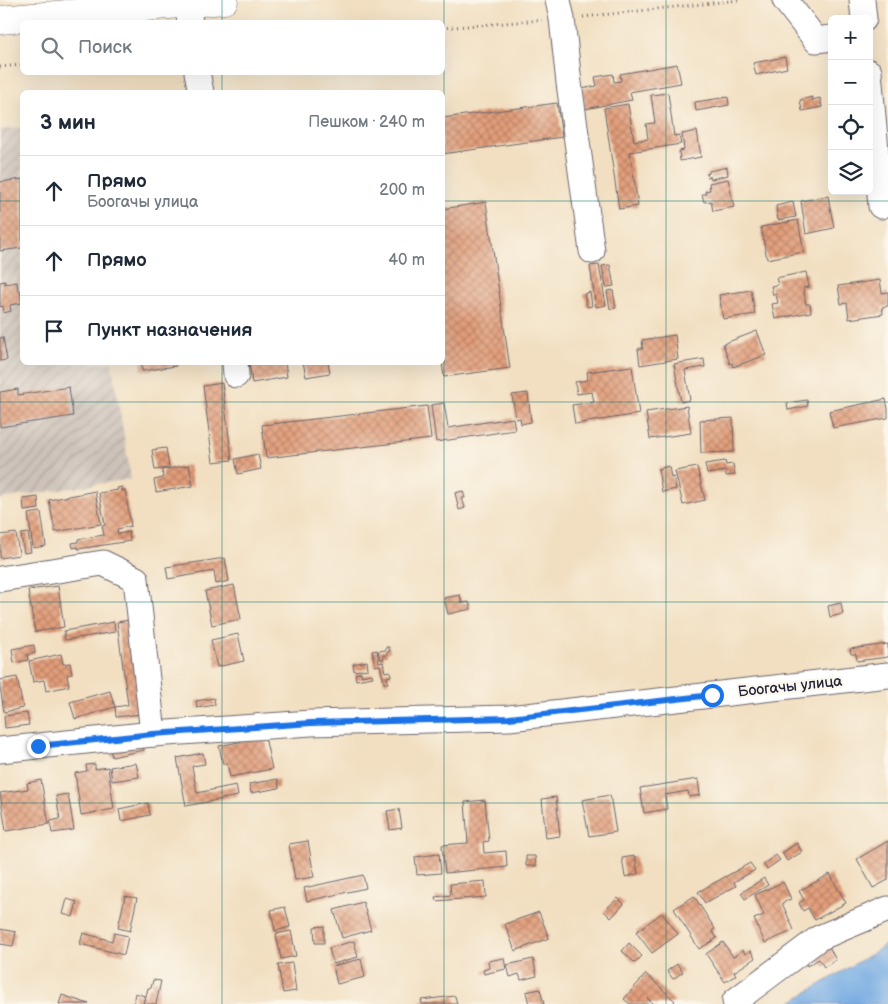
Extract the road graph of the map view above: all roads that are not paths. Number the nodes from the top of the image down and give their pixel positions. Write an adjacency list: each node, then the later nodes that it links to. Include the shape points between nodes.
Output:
1 (224, 0): 6 (main road)
2 (785, 0): 9 (street, via 816,40)
3 (862, 0): 7 (street)
4 (56, 8): 6 (main road); 8 (main road)
5 (560, 9): 14 (street)
6 (188, 13)
7 (864, 15)
8 (0, 20)
9 (828, 38)
10 (198, 75): 11 (street)
11 (201, 90)
12 (872, 105): 13 (street)
13 (881, 206)
14 (592, 252)
15 (0, 579): 17 (street, via 103,564 136,579)
16 (888, 675): 17 (street, Боогачы улица, via 509,718 311,723)
17 (153, 734): 18 (street, Боогачы улица)
18 (0, 750)
19 (888, 909): 20 (street, via 819,938)
20 (735, 1001)

